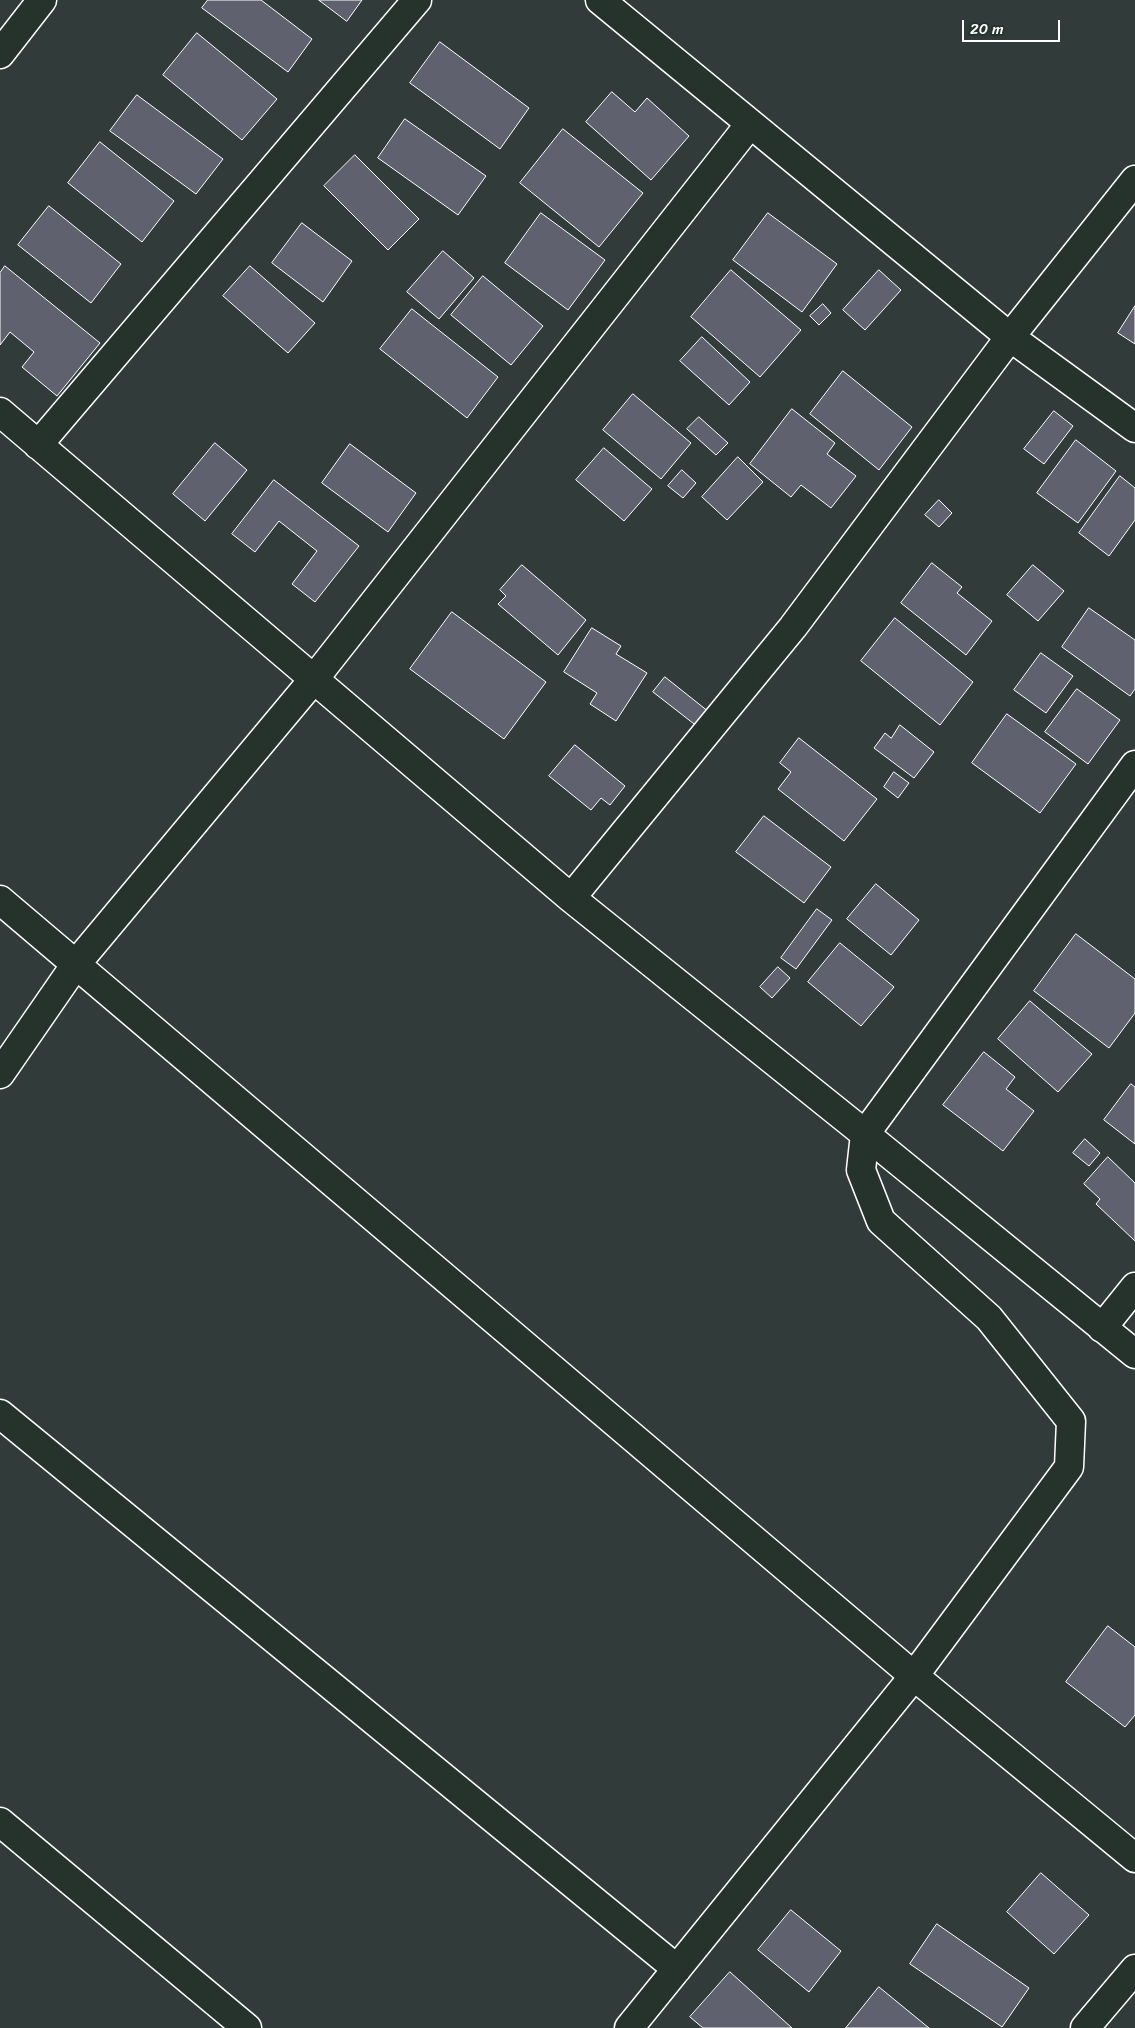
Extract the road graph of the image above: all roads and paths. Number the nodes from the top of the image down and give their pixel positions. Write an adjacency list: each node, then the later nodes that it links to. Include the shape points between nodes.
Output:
1 (42, 0): 4 (street)
2 (417, 0): 10 (street)
3 (600, 0): 5 (street)
4 (0, 54)
5 (750, 124): 7 (street); 11 (street)
6 (1135, 180): 7 (street)
7 (1010, 338): 9 (street); 13 (street, via 793,627)
8 (0, 412): 10 (street)
9 (1135, 428)
10 (38, 445): 11 (street)
11 (314, 679): 13 (street); 15 (street)
12 (1135, 765): 17 (street)
13 (571, 898): 17 (street)
14 (0, 900): 15 (street)
15 (76, 964): 16 (street); 22 (street)
16 (0, 1074)
17 (865, 1134): 19 (street); 22 (street, via 861,1170 881,1221 990,1318 1071,1421 1069,1467)
18 (1135, 1286): 19 (street)
19 (1102, 1328): 20 (street)
20 (1135, 1354)
21 (0, 1414): 25 (street)
22 (914, 1676): 24 (street); 25 (street)
23 (0, 1822): 27 (street)
24 (1135, 1858)
25 (677, 1969): 28 (street)
26 (1135, 1969): 29 (street)
27 (247, 2028)
28 (629, 2028)
29 (1085, 2028)

